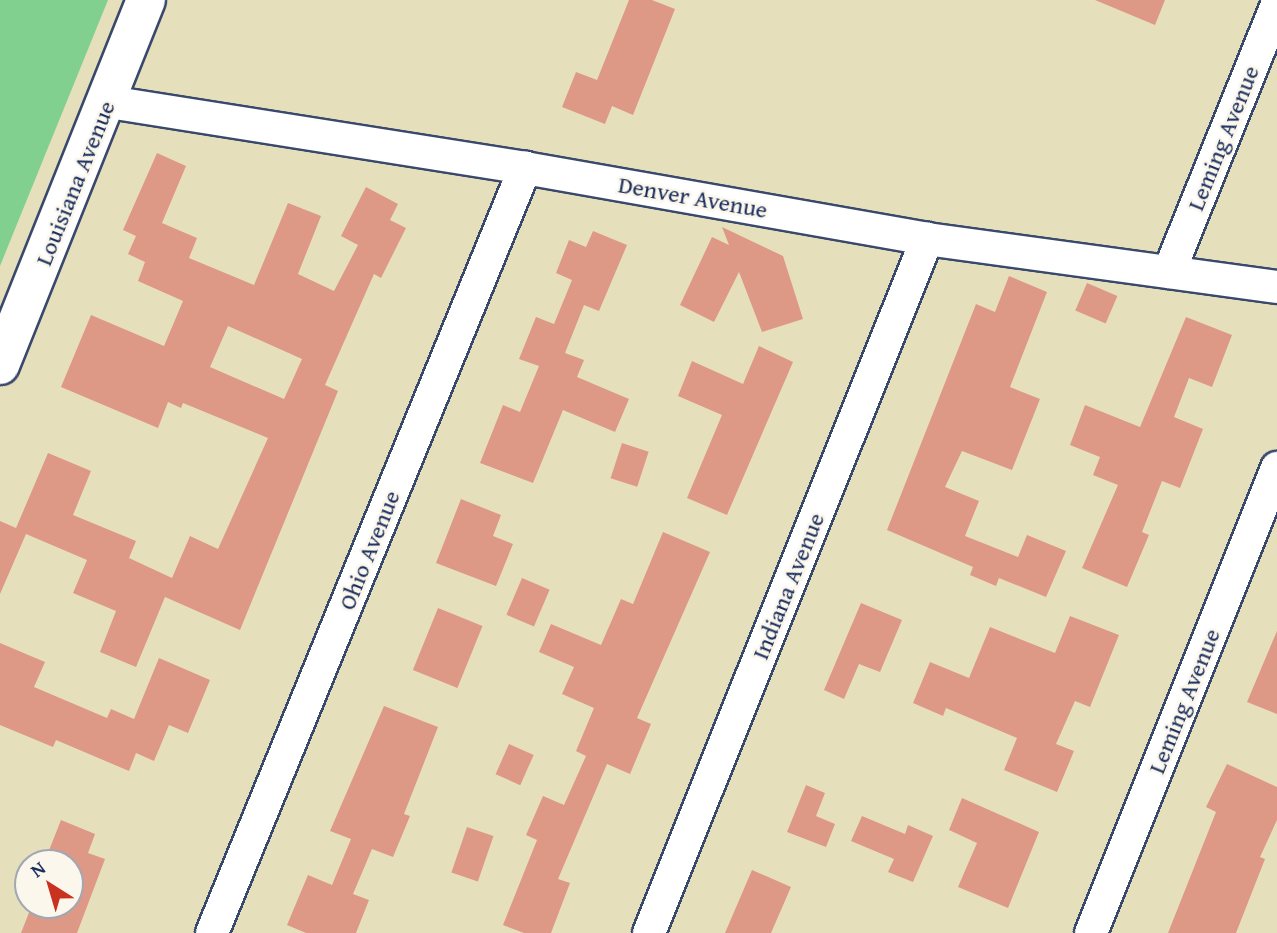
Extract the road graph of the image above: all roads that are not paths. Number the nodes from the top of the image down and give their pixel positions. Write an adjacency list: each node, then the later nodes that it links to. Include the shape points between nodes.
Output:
1 (146, 0): 3 (main road, Louisiana Avenue)
2 (1277, 5): 6 (street, Leming Avenue)
3 (109, 102): 4 (street, Denver Avenue); 8 (main road, Louisiana Avenue)
4 (525, 168): 5 (street, Denver Avenue); 10 (street, Ohio Avenue)
5 (927, 239): 6 (street, Denver Avenue); 11 (street, Indiana Avenue)
6 (1169, 272): 7 (street, Denver Avenue)
7 (1277, 286)
8 (0, 365)
9 (1277, 468): 12 (street, Leming Avenue)
10 (212, 933)
11 (649, 933)
12 (1091, 933)

